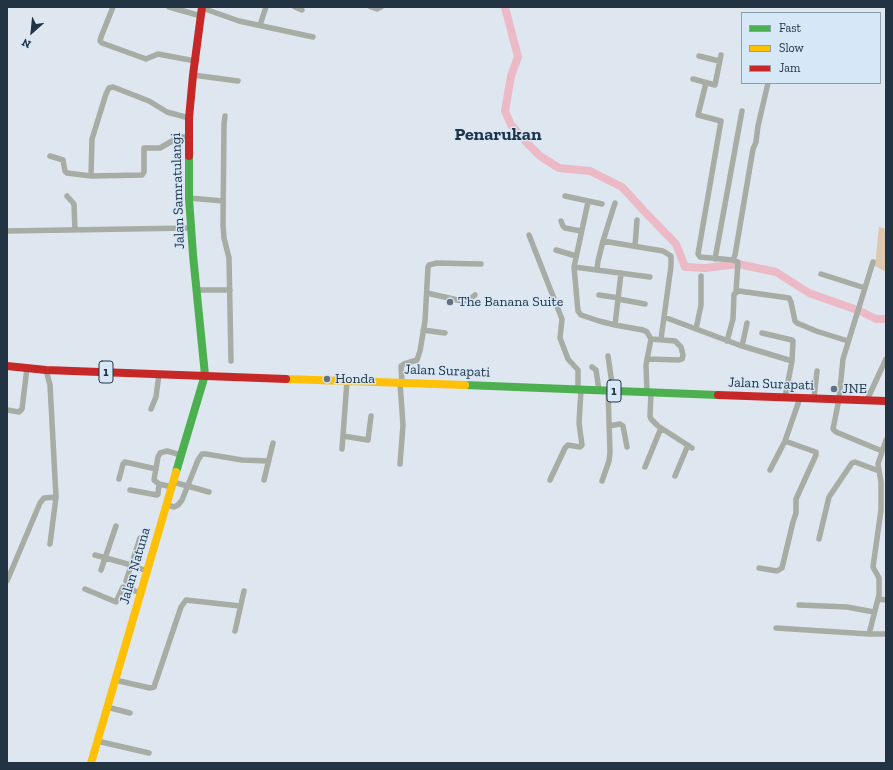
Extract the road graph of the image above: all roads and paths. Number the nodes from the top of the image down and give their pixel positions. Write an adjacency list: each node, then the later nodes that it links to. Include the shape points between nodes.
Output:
1 (113, 7): 13 (street, via 101,37 102,43 146,59 158,54)
2 (169, 7): 7 (street)
3 (266, 7): 9 (street)
4 (295, 7): 8 (street)
5 (371, 7): 6 (street)
6 (381, 7)
7 (202, 10): 9 (street); 13 (main road, Jalan Samratulangi)
8 (302, 10)
9 (260, 25): 10 (street)
10 (312, 37)
11 (721, 54): 14 (street)
12 (699, 56): 14 (street)
13 (195, 61): 15 (main road, Jalan Samratulangi)
14 (719, 61): 18 (street, via 715,85)
15 (193, 75): 17 (street); 22 (main road, Jalan Samratulangi)
16 (693, 79): 18 (street)
17 (238, 81)
18 (706, 83): 44 (street, via 698,114 721,121 698,254 700,257)
19 (768, 84): 47 (street, via 753,149 735,255)
20 (742, 111): 44 (street)
21 (225, 116): 29 (street)
22 (189, 118): 23 (main road, Jalan Samratulangi); 25 (street, via 167,112 150,101 113,87 109,88 92,139)
23 (189, 137): 25 (street, via 179,137 160,148 144,148 142,175); 28 (main road, Jalan Samratulangi)
24 (50, 156): 25 (street, via 63,160 66,173)
25 (91, 176)
26 (67, 196): 36 (street, via 74,204)
27 (565, 196): 30 (street)
28 (189, 198): 29 (street); 35 (main road, Jalan Samratulangi)
29 (223, 200): 56 (street)
30 (588, 202): 32 (street); 38 (street)
31 (615, 203): 40 (street)
32 (602, 204)
33 (637, 220): 41 (street)
34 (561, 221): 38 (street, via 565,228)
35 (190, 228): 36 (street); 55 (main road, Jalan Samratulangi)
36 (74, 230): 37 (street)
37 (7, 231)
38 (581, 231): 43 (street)
39 (529, 235): 89 (street, via 562,319 560,338 568,359 578,370)
40 (603, 241): 41 (street); 49 (street)
41 (635, 246): 63 (street, via 663,251 671,256)
42 (556, 250): 43 (street)
43 (576, 256): 48 (street)
44 (715, 259): 47 (street)
45 (873, 262): 54 (street)
46 (481, 264): 57 (street, via 432,264 428,268)
47 (736, 264): 58 (street)
48 (574, 267): 49 (street); 65 (street, via 578,312)
49 (597, 269): 50 (street)
50 (622, 273): 53 (street); 61 (street)
51 (821, 274): 54 (street)
52 (701, 276): 66 (street, via 701,305)
53 (650, 277)
54 (865, 288): 73 (street)
55 (196, 290): 56 (street); 86 (main road, Jalan Samratulangi)
56 (230, 290): 78 (street)
57 (427, 292): 59 (street, via 462,301 469,300); 67 (street)
58 (736, 292): 72 (street); 73 (street, via 786,297 791,302 797,323)
59 (474, 295)
60 (599, 295): 61 (street)
61 (619, 299): 62 (street); 65 (street)
62 (645, 304)
63 (664, 317): 66 (street); 71 (street)
64 (747, 323): 74 (street)
65 (615, 325): 70 (street, via 643,330)
66 (696, 329): 72 (street)
67 (423, 330): 68 (street); 88 (street, via 418,359 401,366)
68 (445, 333)
69 (762, 333): 79 (street, via 793,341)
70 (651, 339): 71 (street); 76 (street)
71 (661, 339): 76 (street, via 679,344 682,359)
72 (727, 341): 74 (street)
73 (848, 341): 95 (street, via 843,359)
74 (742, 346): 79 (street)
75 (608, 356): 90 (street)
76 (647, 359): 91 (street)
77 (886, 359): 96 (street)
78 (231, 361)
79 (792, 361): 92 (street)
80 (7, 366): 82 (main road, Jalan Surapati / 1)
81 (592, 367): 90 (street)
82 (27, 368): 83 (main road, Jalan Surapati / 1); 99 (street, via 22,409 19,412)
83 (46, 370): 85 (main road, Jalan Surapati / 1); 128 (street, via 50,385)
84 (817, 371): 94 (street)
85 (159, 374): 86 (main road, Jalan Surapati / 1); 98 (street, via 156,397)
86 (204, 375): 87 (main road, Jalan Surapati / 1); 110 (main road, Jalan Natuna)
87 (347, 381): 88 (main road, Jalan Surapati / 1); 103 (street)
88 (401, 383): 89 (main road, Jalan Surapati / 1); 112 (street)
89 (579, 390): 90 (main road, Jalan Surapati / 1); 120 (street, via 582,445 568,445 565,448)
90 (606, 391): 91 (main road, Jalan Surapati / 1); 101 (street)
91 (649, 392): 92 (main road, Jalan Surapati / 1); 102 (street, via 650,416)
92 (785, 397): 93 (main road, Jalan Surapati / 1)
93 (800, 398): 94 (main road, Jalan Surapati / 1); 105 (street)
94 (814, 398): 95 (main road, Jalan Surapati / 1)
95 (839, 399): 96 (main road, Jalan Surapati / 1); 109 (street, via 834,430)
96 (867, 400): 97 (main road, Jalan Surapati / 1)
97 (886, 401)
98 (151, 409)
99 (7, 410)
100 (371, 416): 103 (street, via 368,440)
101 (609, 426): 107 (street, via 623,426); 121 (street, via 609,461)
102 (661, 428): 113 (street); 117 (street, via 690,447)
103 (343, 436): 108 (street)
104 (886, 440): 109 (street)
105 (785, 441): 115 (street); 137 (street, via 816,452 816,455 796,499 796,513 782,568 778,571)
106 (273, 443): 111 (street)
107 (627, 447)
108 (342, 449)
109 (882, 451): 116 (street, via 878,464)
110 (181, 455): 114 (street, via 171,451 163,452 158,457); 124 (main road, Jalan Natuna)
111 (268, 461): 119 (street); 125 (street, via 204,454 200,456)
112 (400, 464)
113 (645, 467)
114 (156, 469): 118 (street, via 125,462); 123 (street, via 154,480)
115 (770, 470)
116 (879, 471): 122 (street); 132 (street, via 852,463 829,497)
117 (675, 476)
118 (119, 479)
119 (264, 480)
120 (550, 480)
121 (602, 481)
122 (884, 483): 145 (street, via 873,567 879,578)
123 (159, 484): 124 (street); 126 (street, via 157,495)
124 (172, 484): 125 (street); 129 (main road, Jalan Natuna)
125 (187, 486): 127 (street); 129 (street, via 178,505)
126 (130, 490)
127 (209, 492)
128 (56, 497): 133 (street); 140 (street, via 44,498 40,503)
129 (166, 505): 139 (main road, Jalan Natuna)
130 (116, 526): 135 (street)
131 (140, 538): 136 (street)
132 (819, 539)
133 (50, 544)
134 (95, 555): 135 (street)
135 (106, 558): 136 (street); 138 (street)
136 (131, 565): 139 (street); 141 (street)
137 (759, 568)
138 (101, 570)
139 (147, 571): 144 (main road, Jalan Natuna)
140 (7, 581)
141 (126, 581)
142 (85, 588): 144 (street, via 116,602 124,588)
143 (244, 591): 148 (street)
144 (140, 594): 154 (main road, Jalan Natuna)
145 (878, 599): 146 (street); 149 (street)
146 (886, 600)
147 (799, 605): 149 (street, via 847,607)
148 (240, 606): 151 (street); 154 (street, via 186,600 181,607 154,687)
149 (874, 612): 152 (street)
150 (776, 628): 152 (street)
151 (235, 631)
152 (869, 634): 153 (street)
153 (886, 634)
154 (115, 680): 155 (main road, Jalan Natuna)
155 (107, 707): 156 (street); 157 (main road, Jalan Natuna)
156 (130, 713)
157 (97, 741): 158 (street); 159 (main road, Jalan Natuna)
158 (149, 753)
159 (91, 763)

